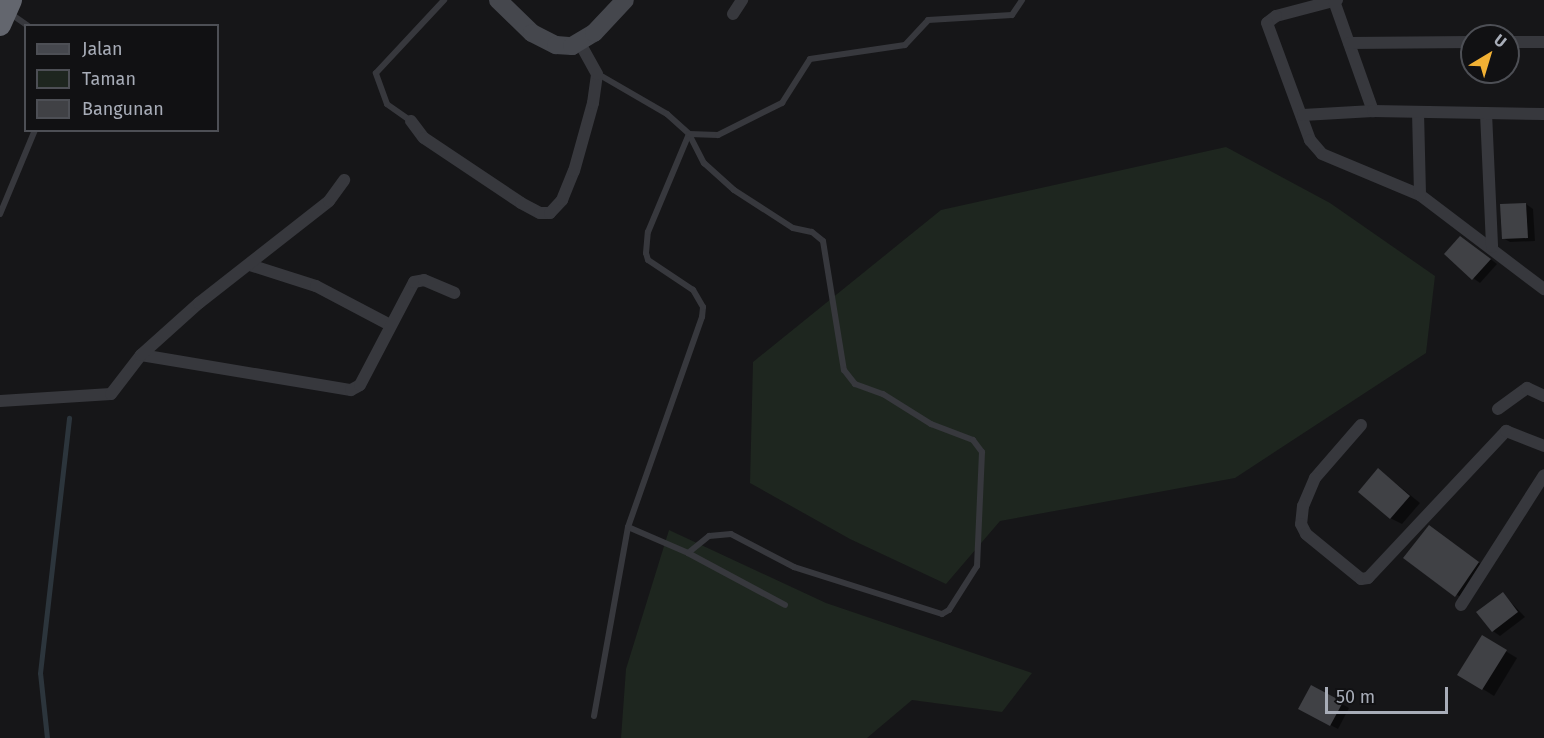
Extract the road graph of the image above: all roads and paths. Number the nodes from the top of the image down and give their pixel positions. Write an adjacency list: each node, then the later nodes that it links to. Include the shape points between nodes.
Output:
1 (444, 0): 22 (lane, via 376,73 387,104)
2 (498, 0): 15 (street, via 546,41 556,45)
3 (625, 0): 15 (street)
4 (742, 0): 9 (street)
5 (1022, 0): 24 (lane, via 1012,15 928,20 903,46 810,59 800,69 795,87 782,103 718,135)
6 (1336, 0): 7 (street); 14 (street)
7 (1316, 2): 21 (street, via 1267,23)
8 (6, 12): 10 (lane)
9 (733, 14)
10 (25, 24)
11 (1460, 42): 14 (street)
12 (1520, 42): 13 (street)
13 (1544, 42)
14 (1349, 43): 17 (street)
15 (580, 44): 16 (street)
16 (597, 74): 22 (street, via 574,171 562,200 550,213 540,213 521,203 424,138); 24 (lane, via 667,114)
17 (1373, 111): 18 (street); 21 (street)
18 (1418, 112): 19 (street); 26 (street)
19 (1486, 113): 20 (street); 28 (street)
20 (1544, 114)
21 (1303, 115): 26 (street, via 1305,131 1322,154)
22 (411, 121)
23 (34, 132): 27 (lane)
24 (689, 134): 40 (lane, via 648,232 646,253 648,260 693,290 703,308 702,317); 41 (lane, via 715,175 793,228 812,232 823,241 844,370 855,384 883,394 931,424 973,440 984,460 979,489 977,566 949,610 942,614 794,567 731,534 709,536)
25 (344, 180): 29 (street, via 329,201)
26 (1420, 195): 28 (street)
27 (0, 214)
28 (1492, 247): 30 (street)
29 (250, 265): 32 (street, via 316,286); 33 (street)
30 (1544, 289)
31 (454, 293): 32 (street, via 416,280)
32 (390, 325): 33 (street, via 360,385 351,390)
33 (141, 355): 35 (street, via 111,394)
34 (1544, 396): 36 (street, via 1527,388)
35 (0, 401)
36 (1498, 409)
37 (1361, 425): 38 (street, via 1315,478 1303,506 1301,524 1306,534 1361,579 1368,578 1506,431)
38 (1544, 446)
39 (1544, 475): 43 (street)
40 (628, 527): 41 (lane); 44 (lane)
41 (688, 554): 42 (lane)
42 (785, 605)
43 (1461, 605)
44 (594, 716)

